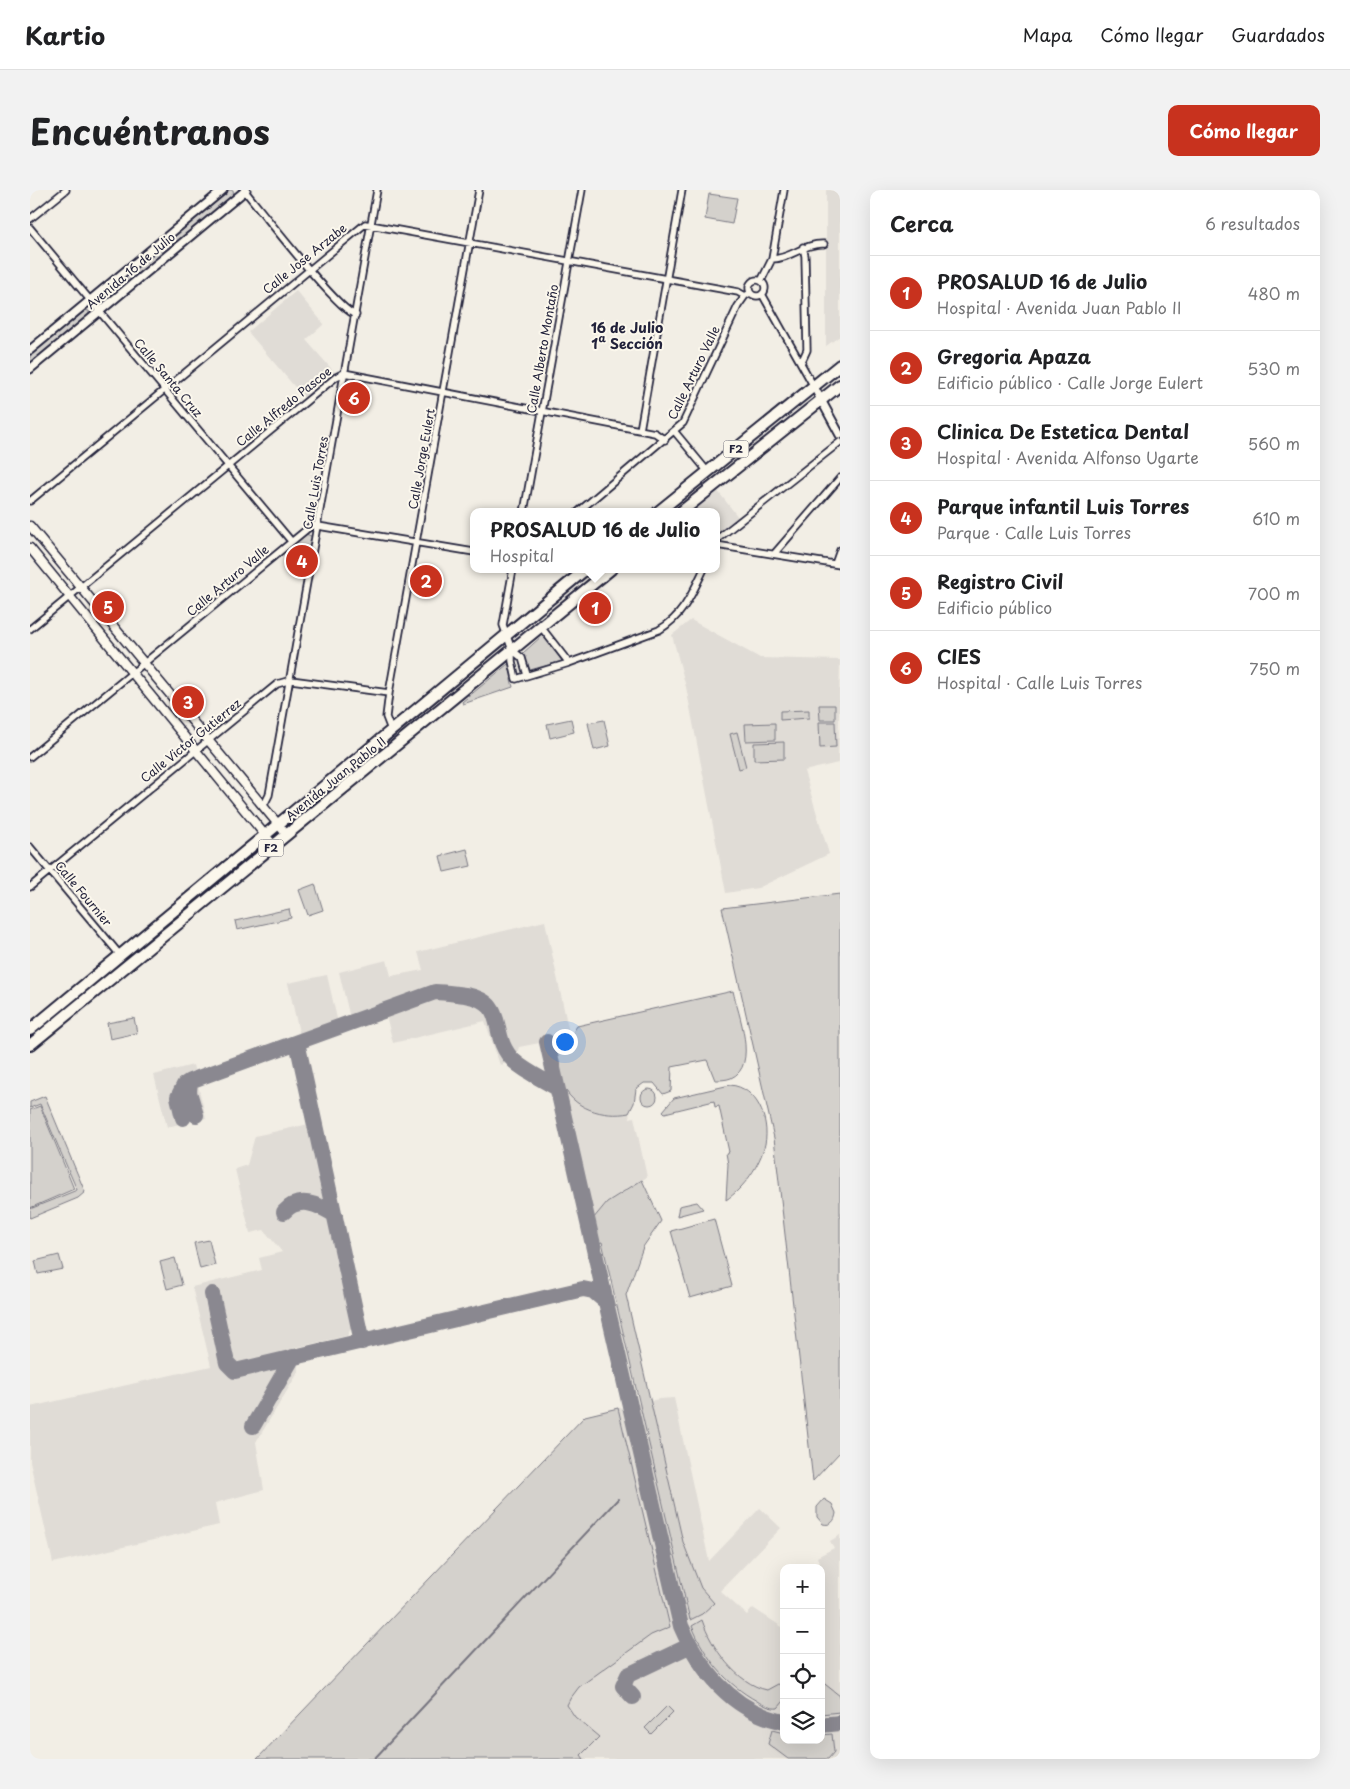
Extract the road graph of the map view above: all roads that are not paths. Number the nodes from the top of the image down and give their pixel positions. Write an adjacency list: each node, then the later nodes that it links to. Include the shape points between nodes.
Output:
1 (66, 190): 9 (street)
2 (223, 190): 22 (street, Avenida 16 de Julio)
3 (245, 190): 17 (street); 23 (street, Avenida 16 de Julio)
4 (377, 190): 10 (street, Calle Luis Torres)
5 (479, 190): 12 (street, Calle Jorge Eulert)
6 (582, 190): 16 (street, Calle Alberto Montaño)
7 (682, 190): 18 (street)
8 (784, 190): 15 (street)
9 (30, 219)
10 (371, 224): 12 (street); 17 (street, Calle Jose Arzabe, via 362,226); 24 (street, Calle Luis Torres)
11 (30, 228): 22 (street, Calle Santa Cruz)
12 (470, 242): 16 (street); 33 (street, Calle Jorge Eulert)
13 (824, 244): 14 (street)
14 (803, 247): 15 (street); 26 (street, via 807,350)
15 (772, 259): 19 (street)
16 (570, 260): 18 (street); 35 (street, Calle Alberto Montaño)
17 (309, 269): 24 (street, via 344,308); 32 (street, Calle Jose Arzabe)
18 (668, 279): 20 (street); 36 (street)
19 (761, 281): 20 (street, via 751,283); 21 (street, via 765,287)
20 (748, 294): 21 (street); 37 (street, Calle Arturo Valle, via 738,306)
21 (762, 294): 26 (street)
22 (90, 301): 23 (street, Calle Santa Cruz); 25 (street, Avenida 16 de Julio)
23 (99, 312): 28 (street, Avenida 16 de Julio); 32 (street, Calle Santa Cruz)
24 (356, 315): 29 (street, Calle Luis Torres)
25 (30, 350)
26 (801, 362): 30 (street)
27 (840, 365): 30 (highway, F2)
28 (30, 370)
29 (346, 373): 33 (street, Calle Alfredo Pascoe); 41 (street, Calle Alfredo Pascoe, via 336,377); 49 (street, Calle Luis Torres)
30 (813, 385): 34 (street); 42 (highway, F2)
31 (840, 385): 34 (highway, F2)
32 (164, 388): 41 (street, Calle Santa Cruz); 44 (street, Calle Jose Arzabe)
33 (444, 393): 35 (street, Calle Alfredo Pascoe); 53 (street, Calle Jorge Eulert)
34 (820, 400): 38 (street); 48 (highway, F2)
35 (542, 413): 36 (street, Calle Alfredo Pascoe); 45 (street, Calle Alberto Montaño)
36 (640, 430): 39 (street, Calle Alfredo Pascoe, via 659,434)
37 (675, 432): 39 (street, Calle Arturo Valle); 42 (street)
38 (840, 435)
39 (665, 440): 46 (street, Calle Arturo Valle)
40 (840, 442): 51 (street)
41 (227, 467): 52 (street, Calle Santa Cruz); 64 (street, Calle Alfredo Pascoe)
42 (708, 472): 47 (highway, F2)
43 (840, 478): 58 (street)
44 (30, 501)
45 (525, 508)
46 (583, 508)
47 (663, 508)
48 (686, 508)
49 (318, 525): 52 (street, Calle Arturo Valle, via 307,528); 53 (street); 74 (street, Calle Luis Torres)
50 (30, 526): 64 (main road)
51 (720, 537)
52 (291, 541): 71 (street, Calle Arturo Valle)
53 (417, 542): 57 (street); 75 (street, Calle Jorge Eulert)
54 (720, 546): 58 (street)
55 (30, 548): 65 (main road)
56 (840, 550): 59 (street)
57 (470, 551)
58 (774, 554): 59 (street)
59 (838, 564)
60 (512, 573): 68 (street, via 504,620)
61 (581, 573): 68 (highway, Avenida Juan Pablo II / F2)
62 (606, 573): 66 (highway, Avenida Juan Pablo II / F2)
63 (702, 573): 70 (street, via 687,604 670,624)
64 (80, 587): 65 (street, Calle Alfredo Pascoe); 71 (main road)
65 (70, 596): 67 (street, Calle Alfredo Pascoe); 72 (main road)
66 (541, 627): 69 (highway, Avenida Juan Pablo II / F2); 70 (street)
67 (30, 629)
68 (505, 635): 69 (street); 76 (highway, Avenida Juan Pablo II / F2)
69 (512, 650): 73 (street, via 522,658); 73 (street, via 516,679); 83 (highway, Avenida Juan Pablo II / F2)
70 (569, 663): 73 (street)
71 (145, 664): 72 (street, Calle Arturo Valle); 77 (main road)
72 (134, 673): 78 (main road); 79 (street, Calle Arturo Valle)
73 (527, 675)
74 (291, 680): 75 (street); 77 (street, Calle Victor Gutierrez, via 270,689); 80 (street, Calle Luis Torres, via 269,795)
75 (389, 693): 76 (street, Calle Jorge Eulert, via 386,717)
76 (391, 730): 81 (highway, Avenida Juan Pablo II / F2)
77 (208, 740): 78 (street, Calle Victor Gutierrez); 80 (main road)
78 (196, 750): 82 (main road); 86 (street, Calle Victor Gutierrez)
79 (30, 757)
80 (263, 807): 81 (main road)
81 (278, 824): 82 (highway, Avenida Juan Pablo II / F2); 83 (main road)
82 (265, 835): 84 (main road); 88 (highway, Avenida Juan Pablo II / F2)
83 (287, 835): 84 (highway, Avenida Juan Pablo II / F2)
84 (274, 846): 90 (highway, Avenida Juan Pablo II / F2)
85 (30, 847): 86 (street, Calle Fournier)
86 (50, 870): 87 (street, Calle Victor Gutierrez); 88 (street, Calle Fournier)
87 (30, 886)
88 (120, 955): 89 (highway, Avenida Juan Pablo II / F2)
89 (30, 1030)
90 (30, 1045)

